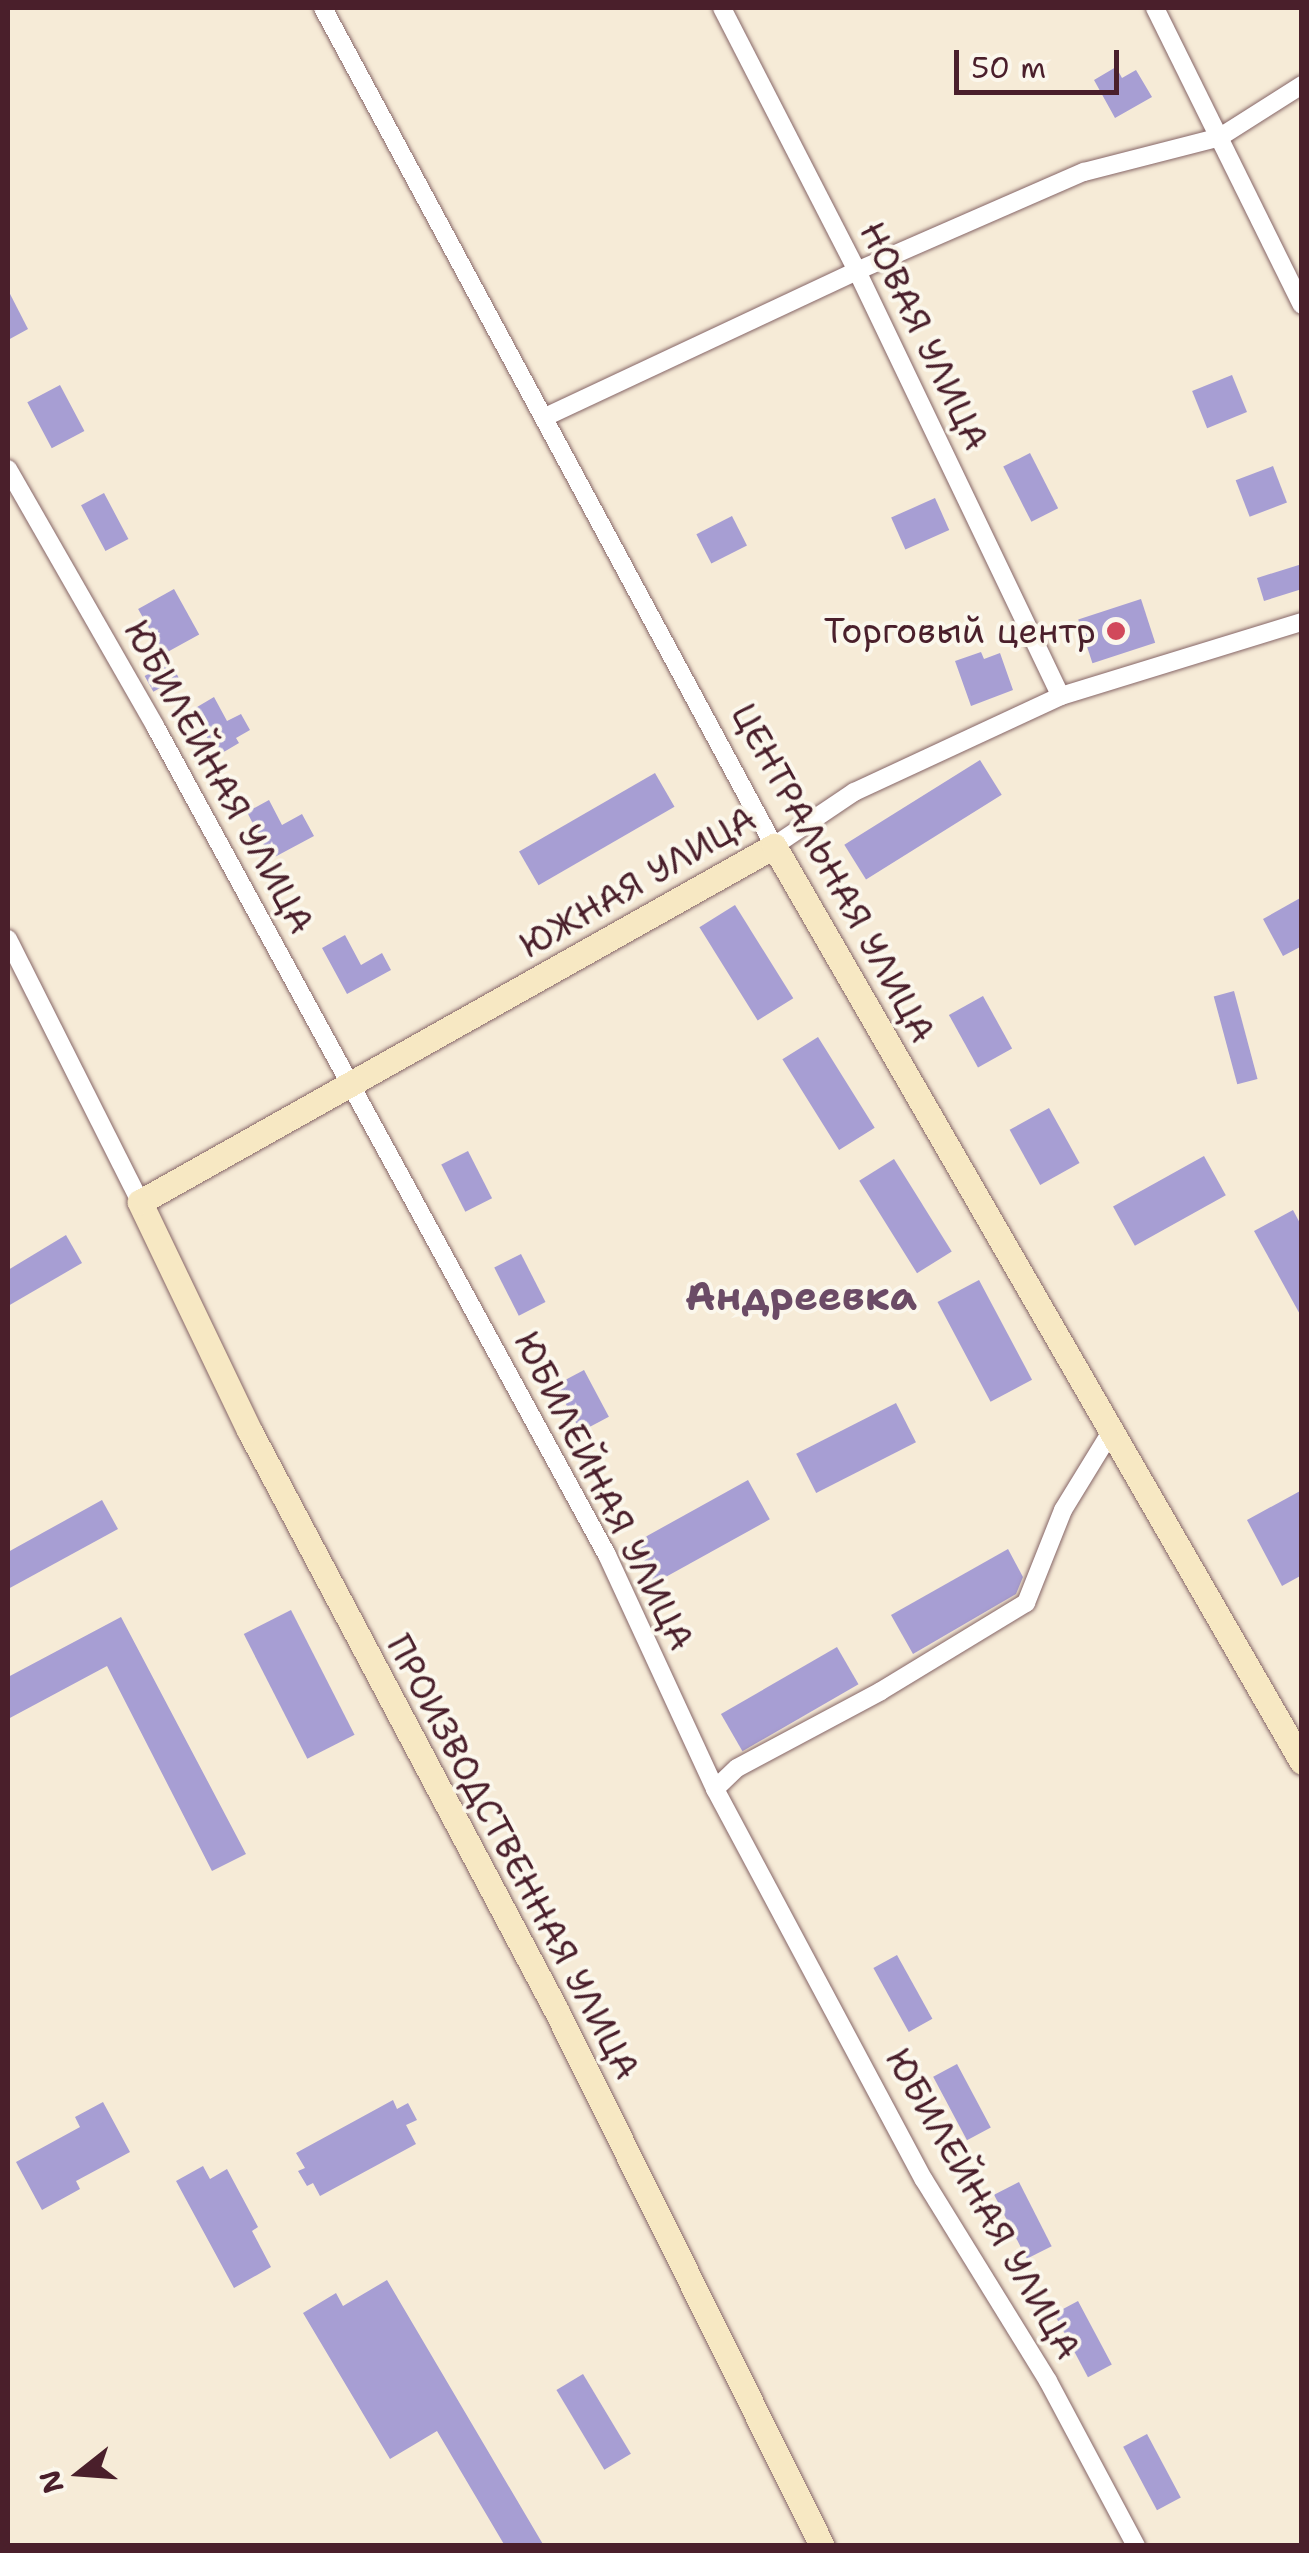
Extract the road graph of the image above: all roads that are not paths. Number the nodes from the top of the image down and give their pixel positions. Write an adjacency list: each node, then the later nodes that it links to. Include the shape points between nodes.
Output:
1 (323, 8): 8 (street, ЦЕНТРАЛЬНАЯ УЛИЦА)
2 (722, 8): 6 (street, НОВАЯ УЛИЦА)
3 (1155, 8): 5 (street)
4 (1302, 85): 5 (street)
5 (1220, 136): 6 (street, via 1084,172); 7 (street)
6 (857, 271): 8 (street); 11 (street, НОВАЯ УЛИЦА)
7 (1302, 305)
8 (545, 417): 12 (street, ЦЕНТРАЛЬНАЯ УЛИЦА)
9 (8, 469): 14 (street, ЮБИЛЕЙНАЯ УЛИЦА)
10 (1302, 622): 11 (street, ЮЖНАЯ УЛИЦА)
11 (1061, 696): 12 (street, ЮЖНАЯ УЛИЦА, via 854,792)
12 (774, 846): 14 (street, ЮЖНАЯ УЛИЦА); 16 (street, ЦЕНТРАЛЬНАЯ УЛИЦА)
13 (8, 939): 15 (street)
14 (354, 1086): 15 (street, ЮЖНАЯ УЛИЦА); 18 (street, ЮБИЛЕЙНАЯ УЛИЦА, via 607,1555)
15 (140, 1202): 19 (street, ПРОИЗВОДСТВЕННАЯ УЛИЦА, via 249,1430 556,2010)
16 (1112, 1430): 17 (street, ЦЕНТРАЛЬНАЯ УЛИЦА); 18 (street, via 1064,1510 1026,1603 737,1768)
17 (1302, 1762)
18 (714, 1789): 20 (street, ЮБИЛЕЙНАЯ УЛИЦА, via 924,2180 1048,2381)
19 (822, 2546)
20 (1136, 2546)

